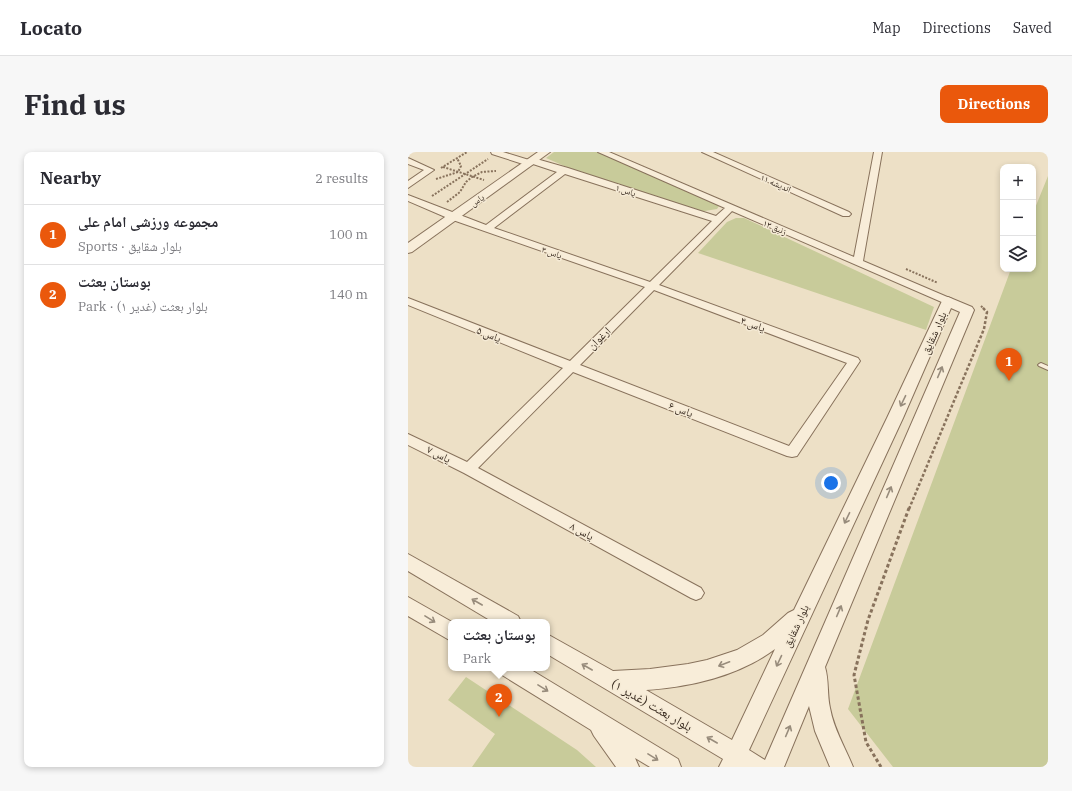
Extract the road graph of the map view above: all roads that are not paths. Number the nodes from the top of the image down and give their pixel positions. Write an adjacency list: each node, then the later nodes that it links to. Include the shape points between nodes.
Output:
1 (496, 152): 7 (street, یاس ۱)
2 (546, 152): 7 (street, یاس)
3 (602, 152): 11 (street, زنبق ۱۳)
4 (706, 152): 12 (street, اندیشه ۱۱)
5 (878, 152): 17 (street)
6 (408, 161): 9 (street, via 430,170)
7 (531, 162): 8 (street, یاس ۱); 13 (street, یاس)
8 (565, 170): 14 (street, یاس ۱); 15 (street)
9 (408, 185)
10 (408, 198): 13 (street, یاس ۳)
11 (730, 208): 14 (street, ارغوان); 17 (street, زنبق ۱۳)
12 (846, 214)
13 (453, 217): 15 (street, یاس ۳); 16 (street, یاس)
14 (718, 220): 18 (street, ارغوان)
15 (487, 229): 18 (street, یاس ۳)
16 (408, 248)
17 (858, 263): 20 (street, زنبق ۱۳)
18 (652, 286): 22 (street, ارغوان); 25 (street, یاس ۴, via 854,361)
19 (408, 301): 22 (street, یاس ۵)
20 (948, 301): 30 (street, بلوار شقایق, one-way to 30, via 912,383); 34 (street, بلوار شقایق, one-way to 20, via 967,310)
21 (1042, 365): 23 (lane)
22 (570, 366): 25 (street, یاس ۶); 26 (street, ارغوان)
23 (1048, 368)
24 (408, 438): 26 (street, یاس ۷)
25 (792, 452)
26 (469, 469): 28 (street, یاس ۸)
27 (408, 562): 31 (street, one-way to 27)
28 (696, 593)
29 (408, 606): 32 (street, one-way to 32)
30 (802, 612): 36 (street, one-way to 36, via 761,648 720,666 672,676); 38 (street, بلوار شقایق, one-way to 38)
31 (506, 619)
32 (448, 630)
33 (550, 645): 36 (street, بلوار بعثت (غدیر ۱), one-way to 33)
34 (816, 663): 42 (street, بلوار شقایق, one-way to 34); 43 (street, via 816,689 821,718 830,746)
35 (515, 671): 37 (street, one-way to 37)
36 (611, 681): 38 (street, بلوار بعثت (غدیر ۱), one-way to 36)
37 (593, 720): 39 (street); 40 (street, one-way to 40)
38 (733, 761): 41 (street, بلوار بعثت (غدیر ۱))
39 (628, 767)
40 (670, 767)
41 (757, 767)
42 (773, 767)
43 (842, 767)

